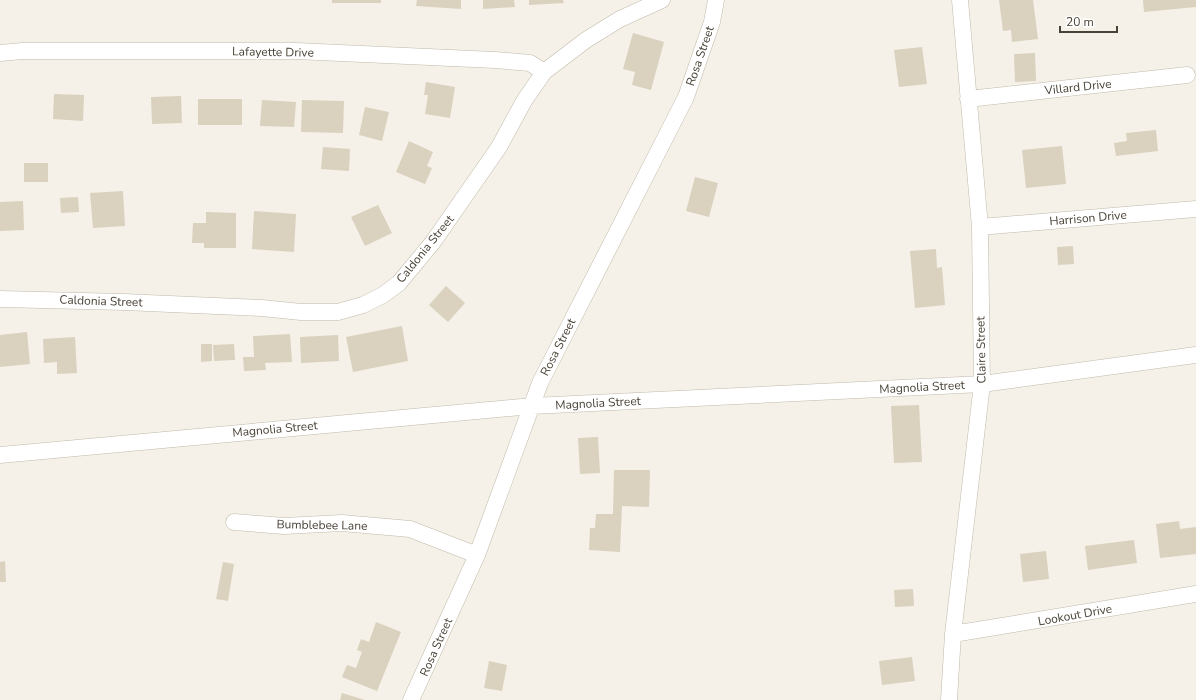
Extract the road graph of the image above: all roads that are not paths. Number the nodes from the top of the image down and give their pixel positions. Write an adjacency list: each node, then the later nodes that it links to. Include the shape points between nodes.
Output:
1 (662, 0): 5 (street, Caldonia Street, via 620,19 586,40)
2 (716, 0): 13 (street, Rosa Street, via 712,22 686,98 540,383)
3 (960, 0): 7 (street, Claire Street)
4 (0, 53): 5 (street, Lafayette Drive, via 296,52 496,60 530,63)
5 (544, 72): 10 (street, Caldonia Street, via 524,101 499,147 433,242 399,282 363,305 338,312 301,312 208,305)
6 (1187, 75): 7 (street, Villard Drive)
7 (968, 99): 9 (street, Claire Street)
8 (1196, 209): 9 (street, Harrison Drive)
9 (980, 226): 12 (street, Claire Street)
10 (0, 299)
11 (1196, 355): 12 (street, Magnolia Street)
12 (982, 384): 13 (street, Magnolia Street); 18 (street, Claire Street)
13 (532, 406): 14 (street, Magnolia Street); 16 (street, Rosa Street)
14 (0, 455)
15 (234, 522): 16 (street, Bumblebee Lane, via 284,526 342,523 410,529)
16 (477, 555): 19 (street, Rosa Street)
17 (1196, 594): 18 (street, Lookout Drive)
18 (953, 634): 20 (street, Claire Street)
19 (411, 700)
20 (949, 700)

